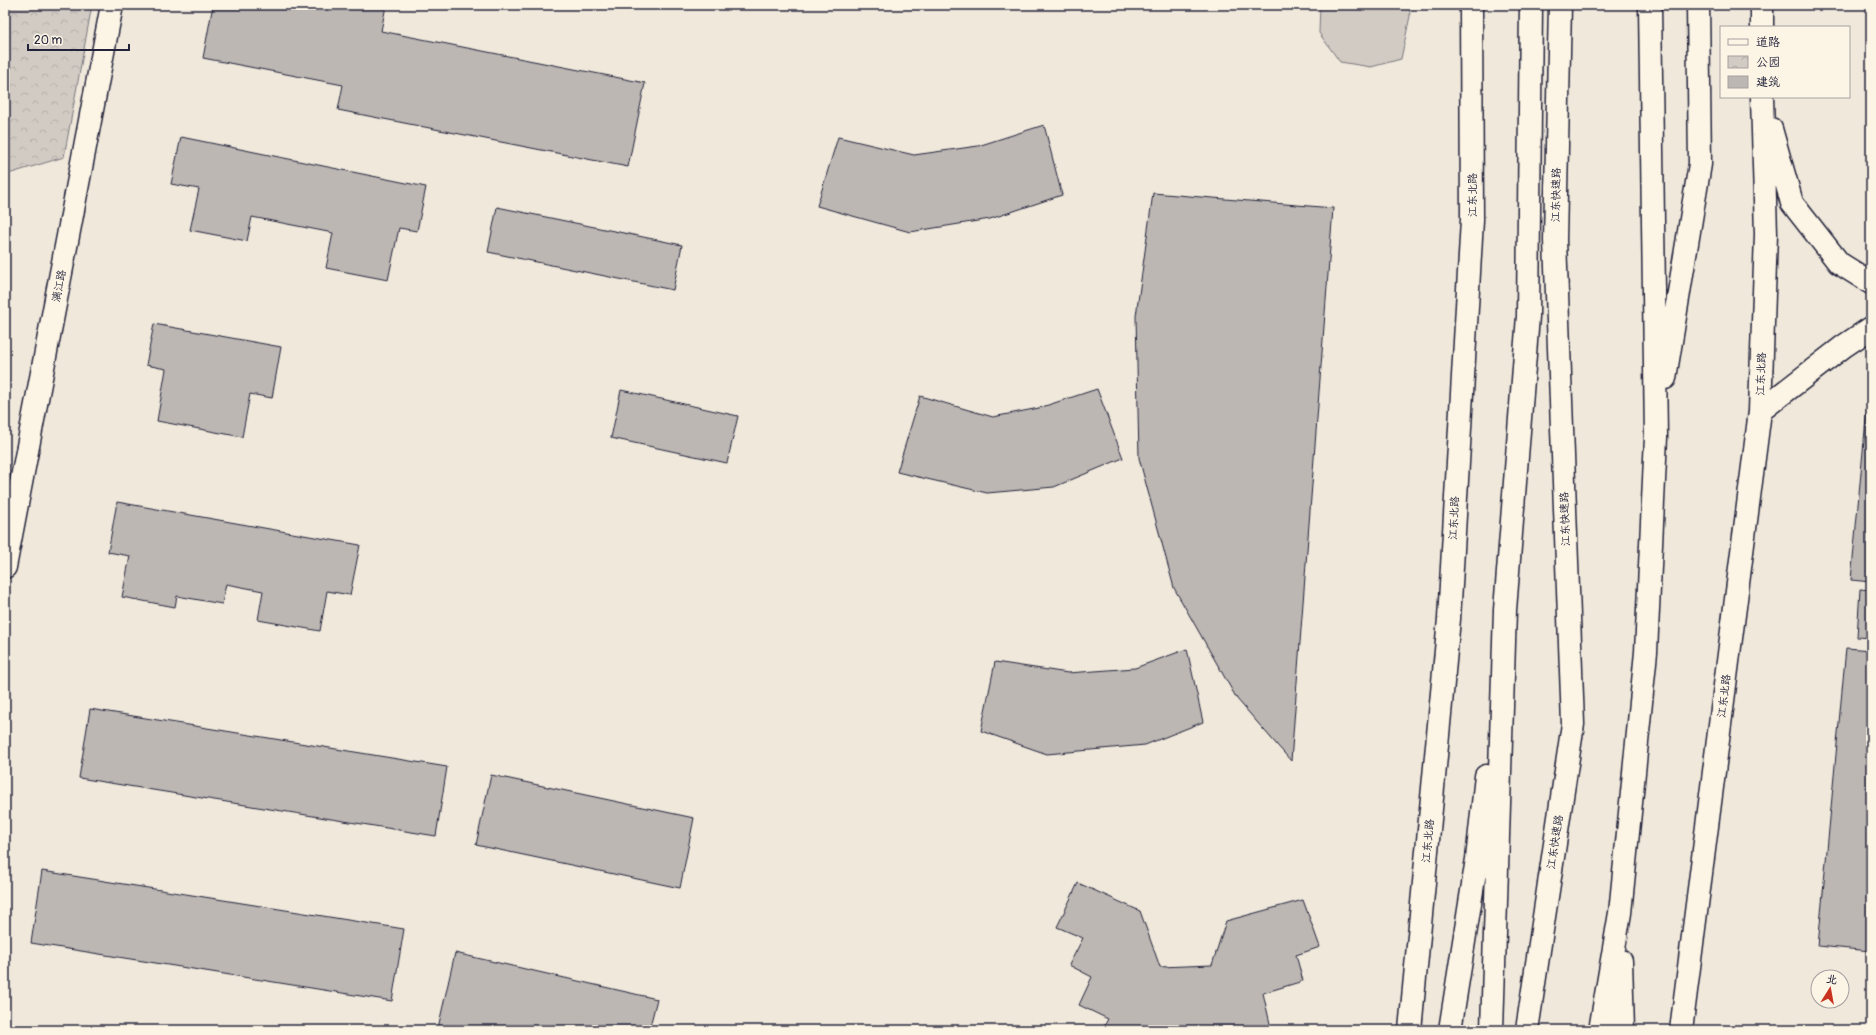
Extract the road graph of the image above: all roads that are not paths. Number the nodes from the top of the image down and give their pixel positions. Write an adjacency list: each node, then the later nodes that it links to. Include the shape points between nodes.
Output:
1 (112, 5): 14 (main road, 漓江路)
2 (1471, 5): 17 (main road, 江东北路, via 1472,220 1450,603)
3 (1532, 5): 15 (main road, via 1528,316)
4 (1560, 5): 20 (main road, 江东快速路, via 1555,240 1573,724)
5 (1650, 5): 13 (main road)
6 (1698, 5): 13 (main road, via 1700,164)
7 (1762, 5): 8 (main road)
8 (1762, 26)
9 (1762, 98): 10 (main road, via 1792,203 1839,263); 12 (main road, 江东北路, via 1766,234)
10 (1871, 283)
11 (1871, 328): 12 (main road)
12 (1760, 411): 23 (main road, 江东北路)
13 (1656, 437): 16 (main road, via 1646,652)
14 (5, 567)
15 (1505, 610): 18 (main road, via 1477,859); 19 (main road)
16 (1620, 913): 21 (main road); 22 (main road)
17 (1410, 1030)
18 (1450, 1030)
19 (1492, 1030)
20 (1527, 1030)
21 (1600, 1030)
22 (1623, 1030)
23 (1681, 1030)

